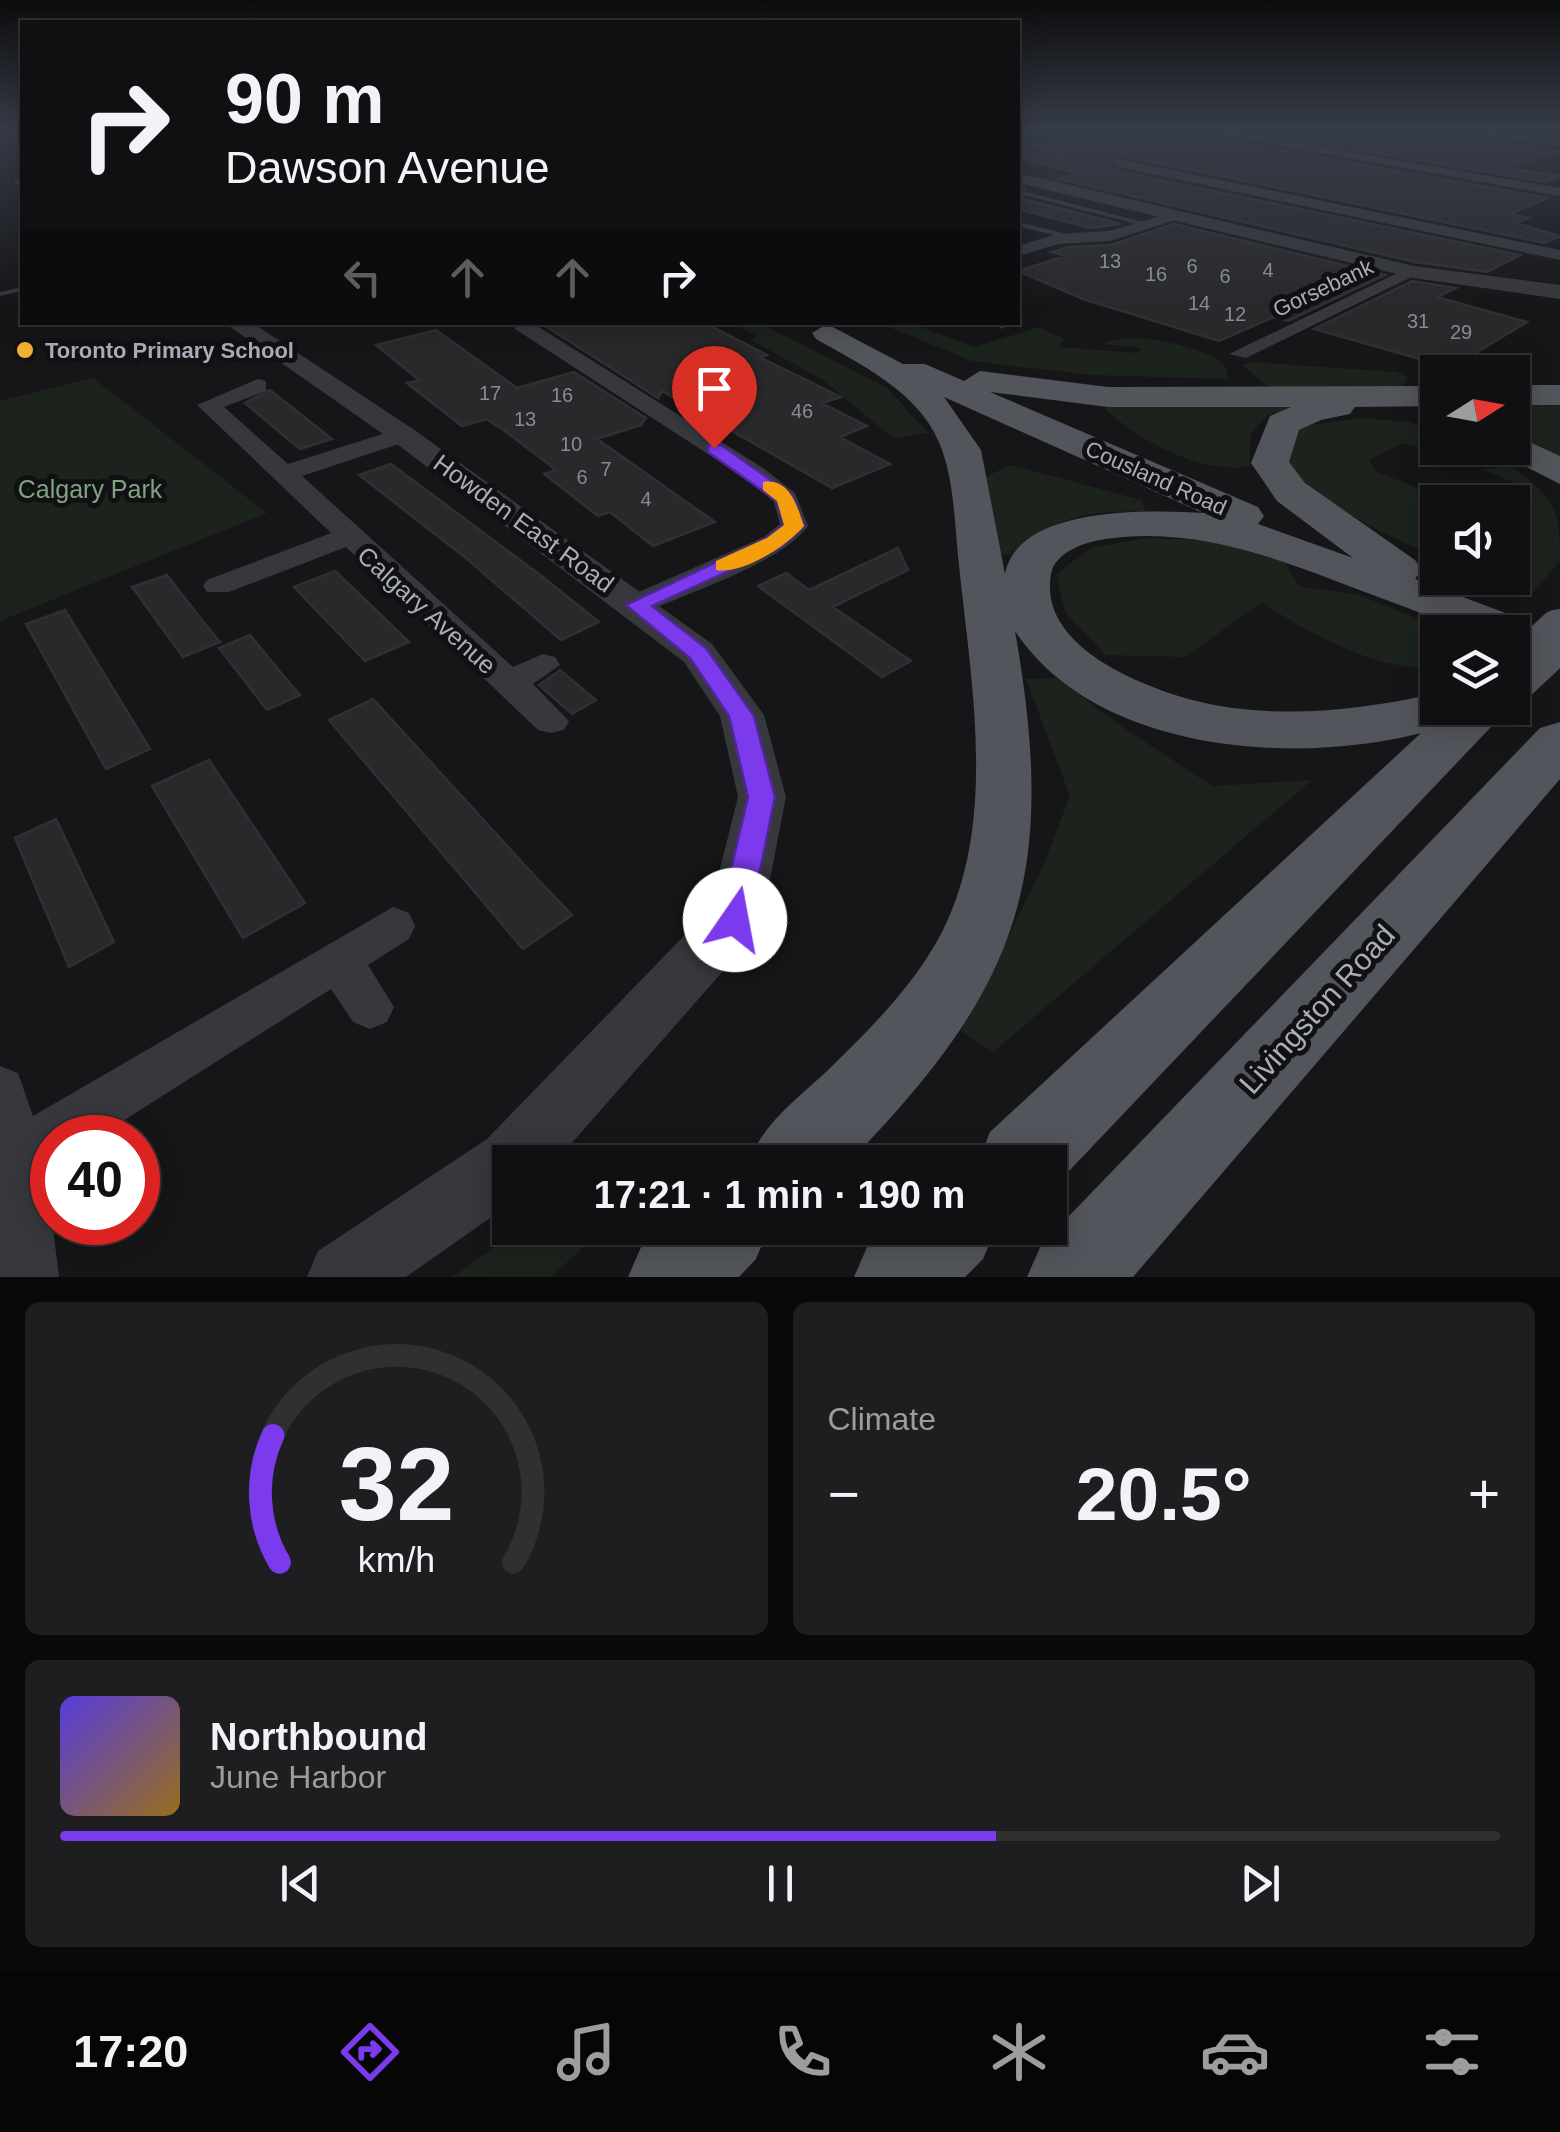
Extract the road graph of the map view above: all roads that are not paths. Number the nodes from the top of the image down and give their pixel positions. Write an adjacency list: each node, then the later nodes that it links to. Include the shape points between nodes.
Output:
1 (1027, 188): 5 (lane)
2 (1030, 188): 4 (street)
3 (1236, 188): 9 (street)
4 (1174, 216): 5 (street); 10 (street)
5 (1145, 224): 7 (street, via 1110,236)
6 (1020, 225): 7 (lane)
7 (1072, 238): 8 (street)
8 (1020, 251)
9 (1560, 255)
10 (1414, 272): 11 (street); 15 (street, Gorsebank)
11 (1560, 292)
12 (238, 325): 21 (street, Howden East Road)
13 (522, 325): 27 (street, via 786,499 794,526 774,542)
14 (816, 328): 19 (main road, via 923,366 1022,388 1108,397); 28 (main road, Cousland Road); 45 (main road, via 930,398 962,450 1006,762 1001,846 984,909 950,985 862,1092)
15 (1254, 352)
16 (258, 386): 24 (street, Calgary Avenue, via 208,405)
17 (1530, 395): 18 (main road)
18 (1560, 395)
19 (1420, 396)
20 (1420, 414): 28 (main road, via 1313,410 1284,424 1270,463 1291,492)
21 (403, 435): 24 (street); 27 (street, Howden East Road)
22 (1530, 454): 23 (main road)
23 (1560, 472)
24 (284, 474): 25 (street, Calgary Avenue)
25 (347, 537): 26 (street, Calgary Avenue); 35 (street, Calgary Avenue)
26 (218, 586)
27 (636, 605): 44 (street, Howden East Road, via 698,653 742,716 762,797 735,920)
28 (1457, 610): 29 (main road, Cousland Road); 36 (main road, via 1230,529 1194,525 1110,524 1074,533 1032,558 1025,574 1034,622 1054,649 1078,669 1159,707 1284,730 1365,727)
29 (1469, 615)
30 (1560, 634): 33 (main road, bridge)
31 (1530, 642): 32 (main road, Cousland Road)
32 (1560, 655)
33 (1530, 662)
34 (543, 665): 35 (street, Calgary Avenue)
35 (508, 683): 37 (street, Calgary Avenue)
36 (1420, 715)
37 (552, 721)
38 (1465, 725): 46 (main road)
39 (1560, 742): 55 (main road, Livingston Road)
40 (393, 926): 41 (street)
41 (338, 960): 42 (street); 47 (street)
42 (370, 1006)
43 (0, 1091): 47 (street)
44 (527, 1145)
45 (808, 1145)
46 (1037, 1145)
47 (17, 1156): 51 (street)
48 (492, 1175): 52 (street, Howden East Road)
49 (707, 1245): 53 (main road)
50 (934, 1245): 54 (main road)
51 (29, 1277)
52 (344, 1277)
53 (674, 1277)
54 (900, 1277)
55 (1074, 1277)

